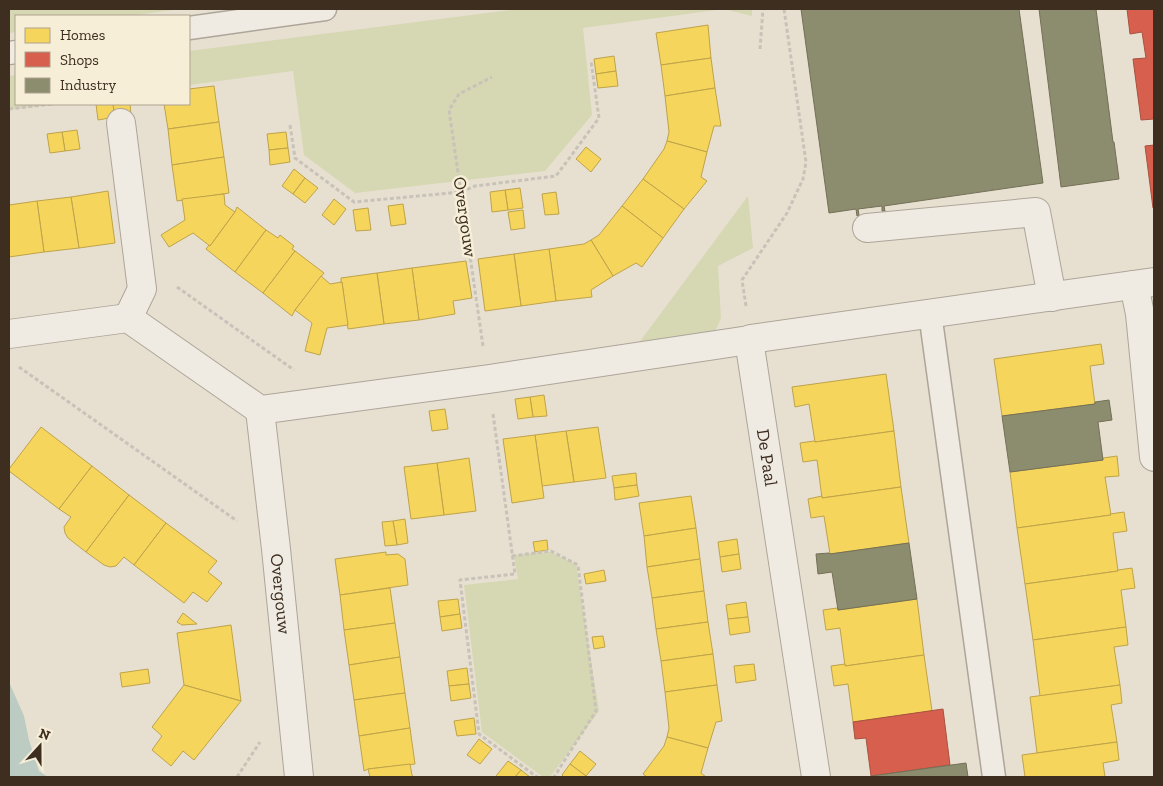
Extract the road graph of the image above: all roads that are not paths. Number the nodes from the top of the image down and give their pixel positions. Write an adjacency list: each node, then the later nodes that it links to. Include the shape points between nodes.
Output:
1 (326, 9): 2 (lane)
2 (190, 28)
3 (121, 123): 8 (street, via 142,289)
4 (867, 228): 6 (street, via 1036,212)
5 (1144, 283): 6 (street); 12 (street, via 1140,314)
6 (1052, 297): 7 (street)
7 (930, 313): 10 (street); 15 (lane)
8 (128, 318): 9 (street); 11 (street)
9 (9, 334)
10 (749, 340): 11 (street); 13 (street, De Paal)
11 (260, 410): 14 (street, Overgouw)
12 (1154, 457)
13 (810, 770)
14 (299, 777)
15 (994, 777)

